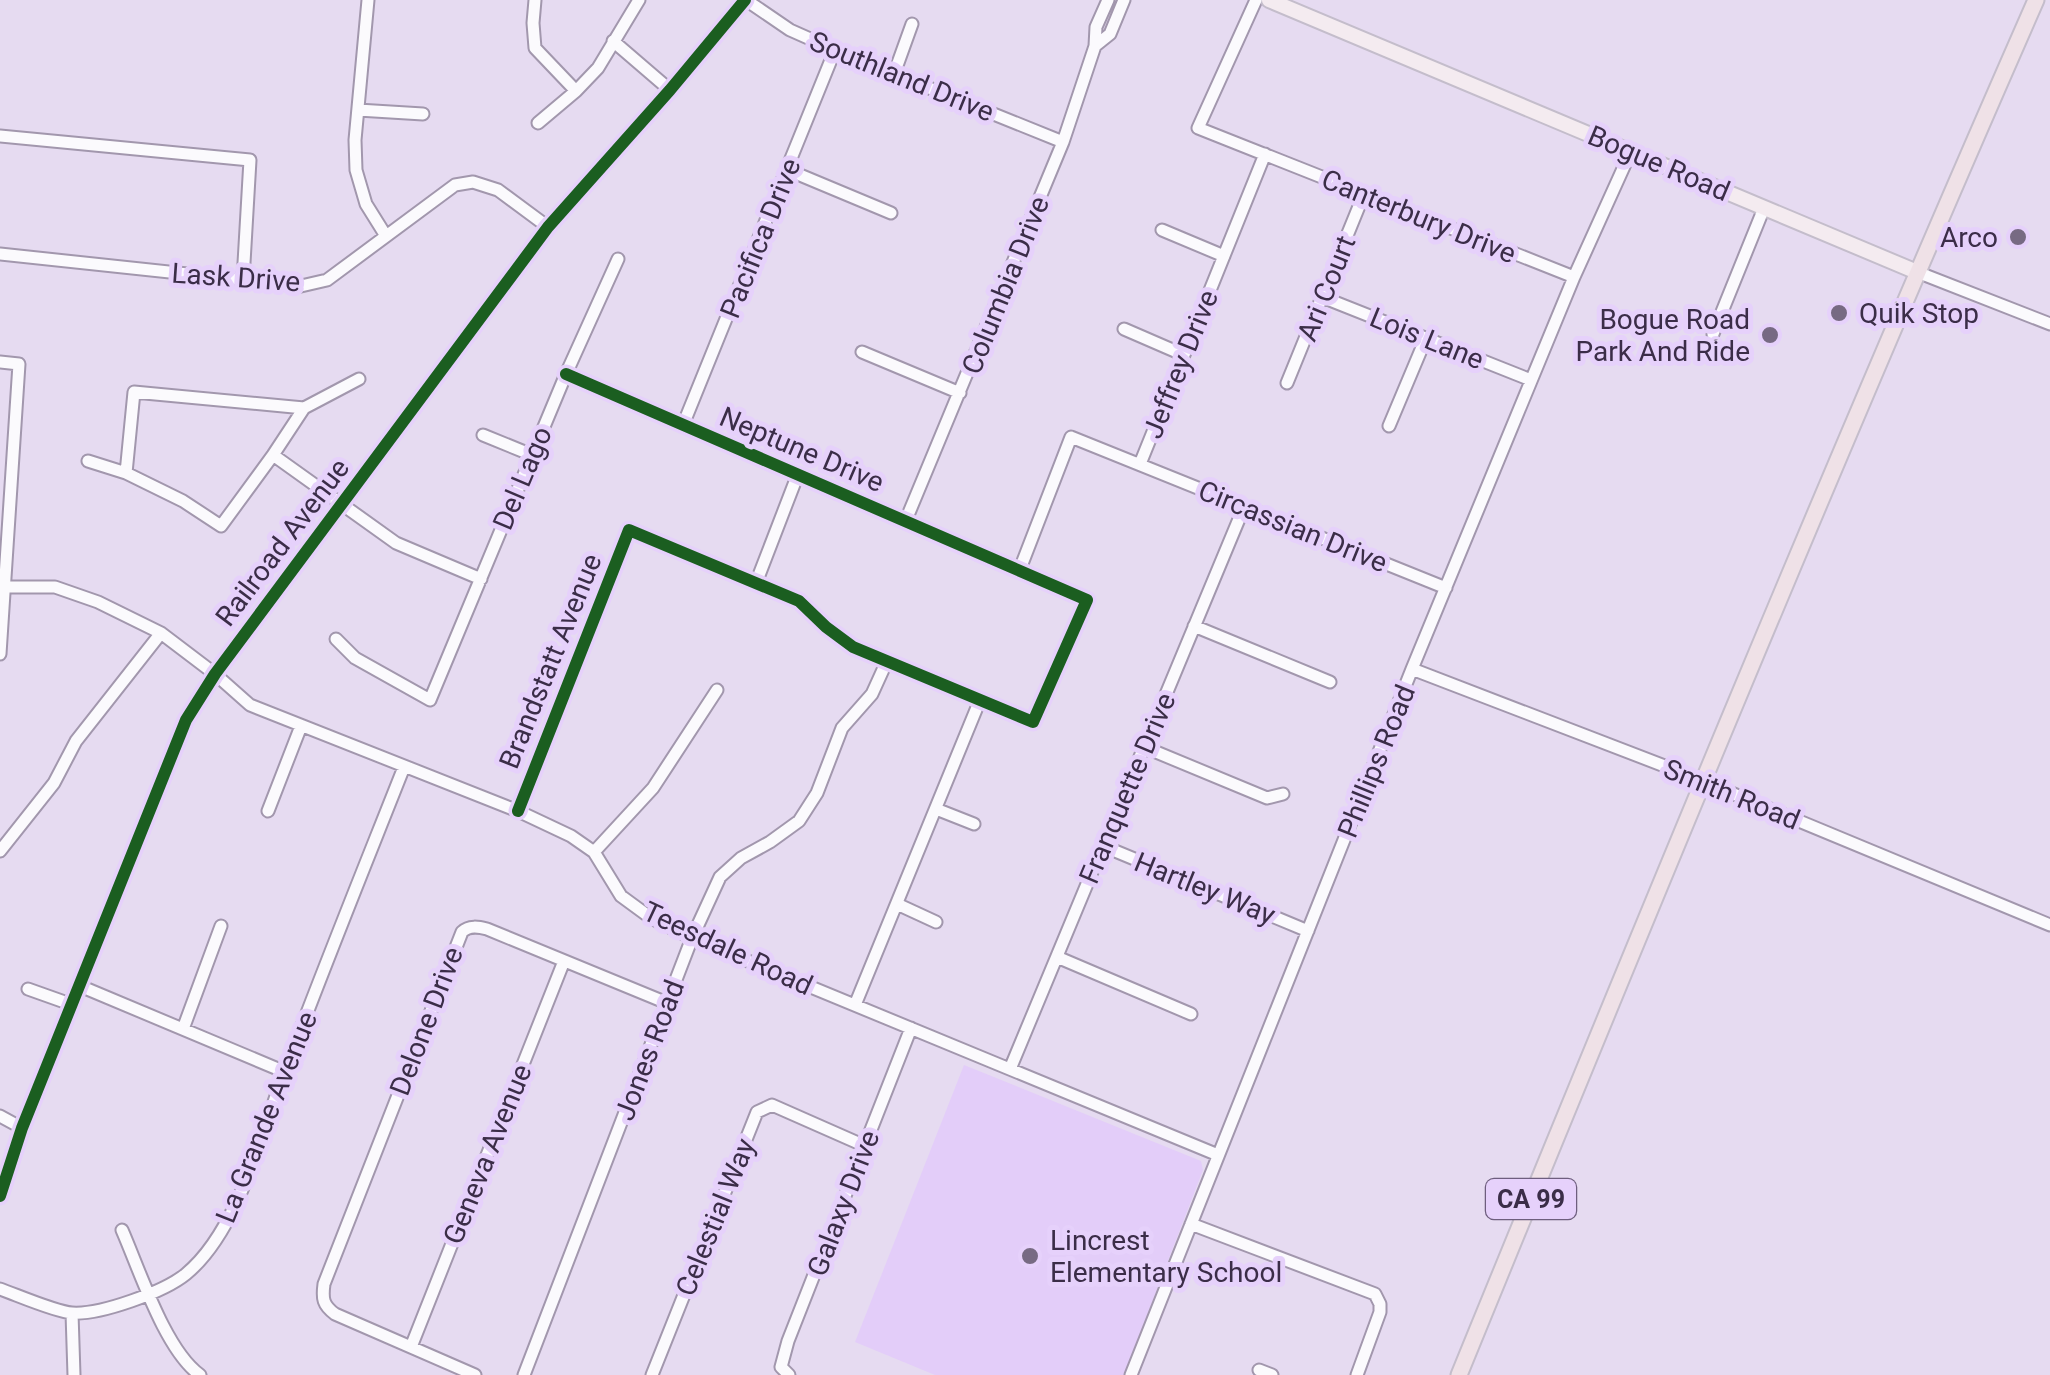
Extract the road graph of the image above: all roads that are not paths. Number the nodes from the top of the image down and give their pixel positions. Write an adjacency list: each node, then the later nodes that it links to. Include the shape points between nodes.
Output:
1 (368, 0): 17 (street)
2 (535, 0): 16 (street, via 535,48)
3 (639, 0): 11 (street)
4 (745, 0): 13 (street, Southland Drive); 15 (street, Railroad Avenue)
5 (1108, 0): 12 (street, Columbia Drive)
6 (1124, 0): 12 (street, Columbia Drive, via 1110,34)
7 (1256, 0): 23 (street, via 1198,128)
8 (1268, 0): 22 (main road, Bogue Road)
9 (2036, 0): 34 (highway, CA 99)
10 (912, 24): 14 (street)
11 (614, 41): 15 (street); 16 (street)
12 (1096, 46): 21 (street, Columbia Drive)
13 (835, 50): 14 (street, Southland Drive); 24 (street, Pacifica Drive)
14 (894, 74): 21 (street, Southland Drive)
15 (670, 90): 28 (street, Railroad Avenue)
16 (576, 91): 19 (street)
17 (358, 110): 18 (street); 30 (street, via 356,170)
18 (424, 114)
19 (538, 123)
20 (0, 136): 36 (street, via 250,160)
21 (1063, 142): 49 (street, Columbia Drive)
22 (1630, 151): 26 (main road, Bogue Road); 35 (street, Phillips Road)
23 (1265, 154): 25 (street, Canterbury Drive); 32 (street, Jeffrey Drive)
24 (788, 170): 27 (street); 51 (street, Pacifica Drive)
25 (1364, 194): 35 (street, Canterbury Drive); 37 (street, Ari Court)
26 (1764, 208): 34 (main road, Bogue Road); 40 (street)
27 (892, 213)
28 (548, 226): 30 (street, Lask Drive, via 498,190 473,182 455,185); 61 (street, Railroad Avenue)
29 (1162, 230): 32 (street)
30 (386, 236): 36 (street, Lask Drive, via 327,280 302,286)
31 (0, 254): 36 (street, Lask Drive)
32 (1224, 256): 43 (street, Jeffrey Drive)
33 (618, 259): 45 (street, Del Lago)
34 (1917, 272): 38 (street, Bogue Road); 82 (highway, CA 99)
35 (1574, 277): 47 (street, Phillips Road)
36 (243, 280)
37 (1322, 297): 41 (street, Lois Lane); 48 (street, Ari Court)
38 (2050, 324)
39 (1124, 329): 43 (street)
40 (1713, 334)
41 (1426, 338): 47 (street, Lois Lane); 52 (street)
42 (862, 352): 49 (street)
43 (1184, 355): 58 (street, Jeffrey Drive)
44 (0, 362): 57 (street, via 19,364)
45 (566, 374): 51 (street, Neptune Drive); 54 (street, Del Lago)
46 (359, 379): 50 (street)
47 (1531, 380): 68 (street, Phillips Road)
48 (1288, 383)
49 (960, 393): 63 (street, Columbia Drive)
50 (304, 408): 55 (street); 59 (street, via 134,392)
51 (683, 425): 60 (street, Neptune Drive)
52 (1390, 426)
53 (483, 435): 54 (street)
54 (532, 455): 65 (street, Del Lago)
55 (273, 456): 59 (street, via 221,526); 61 (street)
56 (88, 462): 59 (street)
57 (6, 463): 67 (street)
58 (1140, 464): 62 (street, Circassian Drive); 64 (street, Jeffrey Drive, via 1071,436)
59 (126, 473)
60 (798, 474): 63 (street, Neptune Drive); 66 (street)
61 (342, 504): 65 (street, via 396,543); 75 (street, Railroad Avenue)
62 (1244, 507): 68 (street, Circassian Drive); 69 (street, Franquette Drive)
63 (906, 520): 64 (street, Neptune Drive)
64 (1020, 569): 78 (street, via 1087,600 1033,722)
65 (481, 579): 71 (street, Del Lago, via 430,700 355,658)
66 (756, 583): 73 (street, via 798,600 852,647); 86 (street, Brandstatt Avenue, via 629,530)
67 (2, 587): 70 (street, Teesdale Road, via 55,587); 72 (street)
68 (1446, 588): 74 (street, Phillips Road)
69 (1194, 626): 76 (street); 80 (street, Franquette Drive)
70 (161, 633): 75 (street, Teesdale Road); 89 (street)
71 (336, 639)
72 (0, 654)
73 (887, 661): 78 (street); 96 (street, Jones Road, via 872,694 842,728 799,822 720,877)
74 (1412, 670): 82 (street, Smith Road); 95 (street, Phillips Road)
75 (215, 674): 79 (street, Teesdale Road, via 250,705); 99 (street, Railroad Avenue, via 186,720)
76 (1330, 682)
77 (716, 690): 90 (street, via 653,788)
78 (980, 700): 84 (street)
79 (301, 726): 81 (street, Teesdale Road); 85 (street)
80 (1144, 748): 83 (street, via 1267,798); 88 (street, Franquette Drive)
81 (404, 767): 86 (street, Teesdale Road); 108 (street, La Grande Avenue)
82 (1702, 781): 93 (street, Smith Road); 130 (highway, CA 99)
83 (1283, 794)
84 (936, 808): 87 (street); 91 (street)
85 (268, 810)
86 (518, 811): 90 (street, Teesdale Road)
87 (974, 824)
88 (1103, 846): 95 (street, Hartley Way); 97 (street, Franquette Drive)
89 (0, 851)
90 (594, 852): 96 (street, Teesdale Road, via 622,896)
91 (896, 904): 92 (street); 103 (street)
92 (936, 922)
93 (2050, 924)
94 (221, 926): 106 (street)
95 (1308, 931): 112 (street, Phillips Road)
96 (692, 938): 101 (street, Jones Road); 103 (street, Teesdale Road)
97 (1057, 957): 104 (street); 107 (street, Franquette Drive)
98 (564, 961): 101 (street, Delone Drive); 119 (street, Geneva Avenue); 119 (street, Delone Drive, via 478,926 462,932 324,1284 323,1302 336,1314)
99 (80, 986): 102 (street, Railroad Avenue); 106 (street)
100 (28, 989): 102 (street)
101 (667, 1003): 124 (street, Jones Road)
102 (73, 1005): 110 (street, Railroad Avenue)
103 (855, 1005): 105 (street, Teesdale Road)
104 (1191, 1014)
105 (911, 1028): 107 (street, Teesdale Road); 111 (street, Galaxy Drive)
106 (183, 1029): 108 (street)
107 (1010, 1070): 112 (street, Teesdale Road)
108 (285, 1072): 117 (street, La Grande Avenue, via 243,1188 216,1240 186,1274)
109 (0, 1116): 110 (street)
110 (22, 1128): 113 (street, Railroad Avenue)
111 (865, 1146): 125 (street, Celestial Way, via 772,1105 756,1112); 126 (street, Galaxy Drive, via 788,1341 781,1367)
112 (1218, 1155): 114 (street, Phillips Road)
113 (0, 1196)
114 (1191, 1224): 127 (street, Phillips Road); 129 (street, via 1375,1294 1380,1312)
115 (122, 1230): 117 (street)
116 (0, 1289): 118 (street, La Grande Avenue)
117 (150, 1296): 118 (street, La Grande Avenue); 122 (street, via 170,1341)
118 (72, 1313): 121 (street)
119 (411, 1346): 123 (street)
120 (1259, 1370): 128 (street)
121 (74, 1375)
122 (200, 1375)
123 (476, 1375)
124 (524, 1375)
125 (652, 1375)
126 (790, 1375)
127 (1131, 1375)
128 (1272, 1375)
129 (1356, 1375)
130 (1459, 1375)

